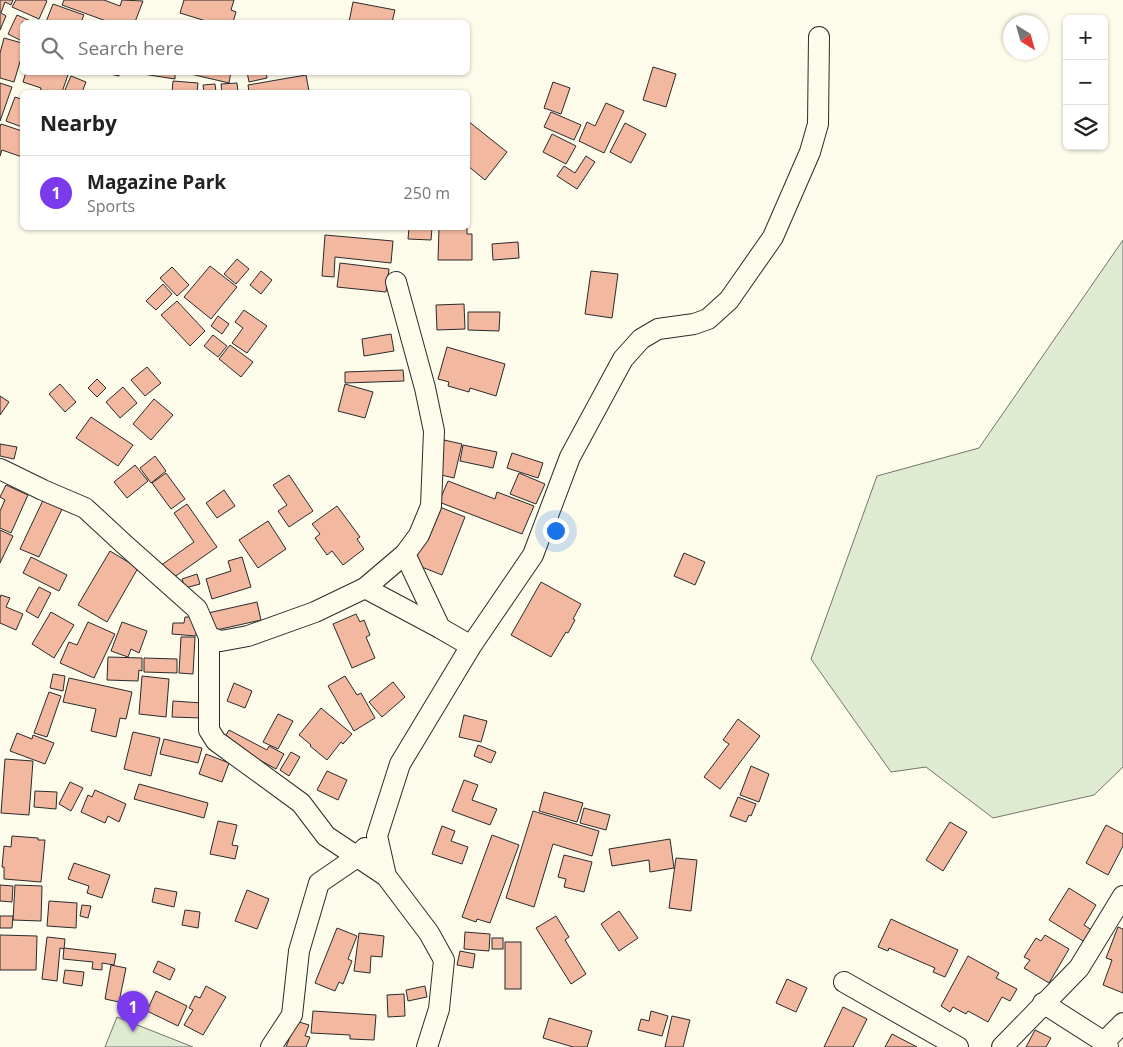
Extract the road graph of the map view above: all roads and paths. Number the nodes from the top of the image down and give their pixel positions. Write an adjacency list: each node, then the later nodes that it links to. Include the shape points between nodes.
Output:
1 (819, 37): 8 (street, via 818,124 810,152 773,237 729,300 708,319 658,329 641,339 623,359 570,457 533,555)
2 (396, 282): 4 (street, via 434,431 431,506 419,535)
3 (0, 469): 7 (street, via 85,508 197,608)
4 (405, 554): 5 (street); 6 (street)
5 (365, 588): 6 (street); 7 (street, via 315,612 248,636 221,641)
6 (440, 628): 8 (street)
7 (209, 637): 10 (street, via 209,730 216,741 301,803 326,836)
8 (471, 646): 9 (street, via 400,764)
9 (377, 836): 10 (street); 11 (street)
10 (357, 857): 11 (street); 17 (street, via 319,882 300,951 292,1015)
11 (386, 876): 18 (street, via 429,933 444,960 439,1009)
12 (1123, 896): 14 (street, via 1079,968)
13 (844, 982): 19 (street)
14 (1044, 1003): 16 (street); 20 (street)
15 (1123, 1023): 16 (street)
16 (1106, 1045)
17 (271, 1047)
18 (427, 1047)
19 (958, 1047)
20 (1002, 1047)

